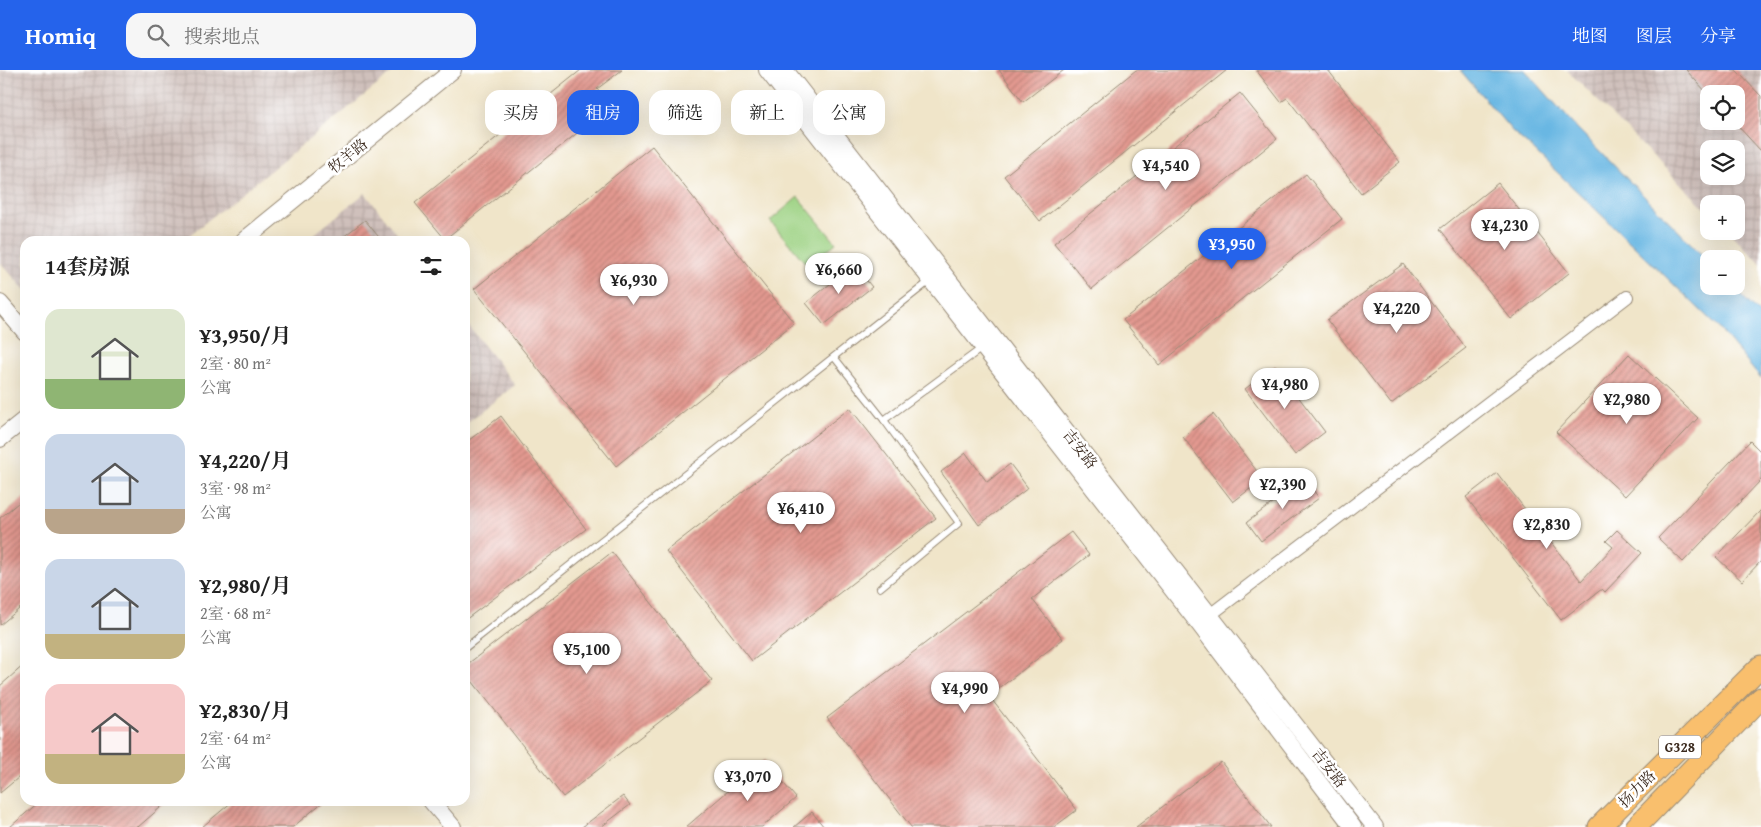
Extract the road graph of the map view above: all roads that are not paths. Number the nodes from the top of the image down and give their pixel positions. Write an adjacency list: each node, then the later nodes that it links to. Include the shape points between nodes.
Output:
1 (453, 70): 4 (street, 牧羊路)
2 (767, 70): 5 (street, 吉安路)
3 (784, 70): 5 (street, 吉安路)
4 (249, 236)
5 (936, 276): 9 (street, 吉安路); 10 (lane)
6 (1627, 296): 15 (street)
7 (0, 303): 8 (street)
8 (20, 326)
9 (988, 343): 11 (lane); 15 (street, 吉安路); 21 (street, 吉安路)
10 (834, 357): 11 (lane); 16 (lane)
11 (884, 420): 14 (lane, via 960,523)
12 (20, 423): 13 (street)
13 (0, 439)
14 (880, 588)
15 (1210, 615): 22 (street, 吉安路)
16 (470, 644)
17 (1761, 666): 23 (highway, 扬力路 / G328)
18 (1761, 698): 24 (highway, 扬力路 / G328)
19 (435, 806): 20 (street)
20 (453, 827)
21 (1353, 827)
22 (1375, 827)
23 (1599, 827)
24 (1636, 827)

